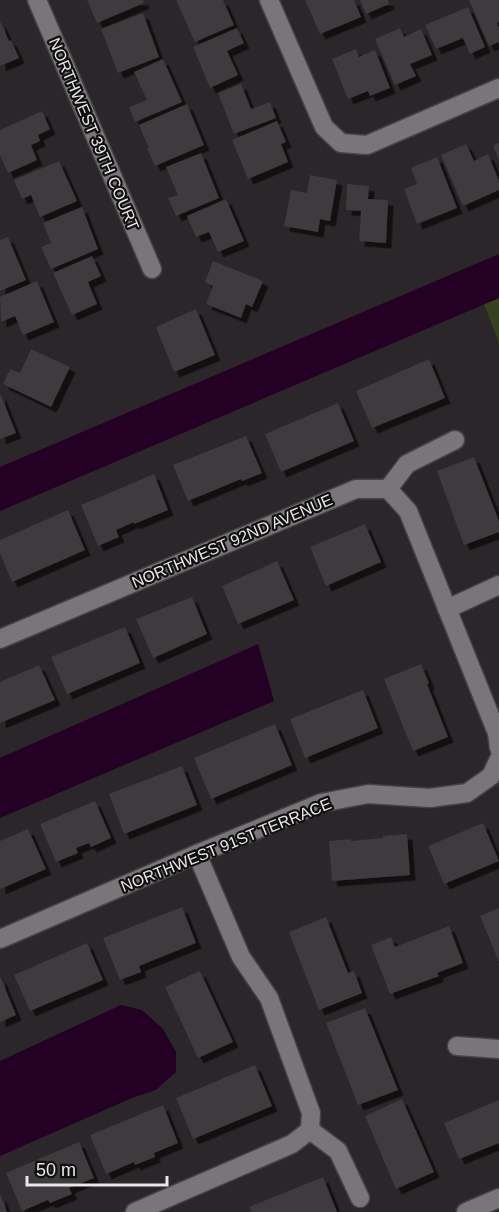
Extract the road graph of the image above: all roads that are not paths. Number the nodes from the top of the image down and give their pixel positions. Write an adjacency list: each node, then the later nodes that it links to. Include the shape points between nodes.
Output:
1 (37, 0): 4 (street, NORTHWEST 39TH COURT)
2 (269, 0): 3 (street, via 324,127 340,143 367,145)
3 (499, 88)
4 (152, 269)
5 (454, 440): 6 (street, via 407,464)
6 (388, 489): 8 (street, via 408,511); 9 (street, NORTHWEST 92ND AVENUE, via 356,489)
7 (499, 585): 8 (street)
8 (447, 609): 10 (street, via 498,733)
9 (0, 639)
10 (499, 748)
11 (499, 759): 12 (street)
12 (495, 779): 13 (street, NORTHWEST 91ST TERRACE, via 467,793 430,798 368,794 321,803)
13 (197, 854): 14 (street, NORTHWEST 91ST TERRACE); 17 (street, via 241,957 269,998 311,1113)
14 (0, 939)
15 (457, 1046): 16 (street)
16 (499, 1049)
17 (310, 1130): 18 (street, via 338,1151); 20 (street, via 292,1144)
18 (360, 1198)
19 (499, 1198): 21 (street)
20 (135, 1212)
21 (466, 1212)

